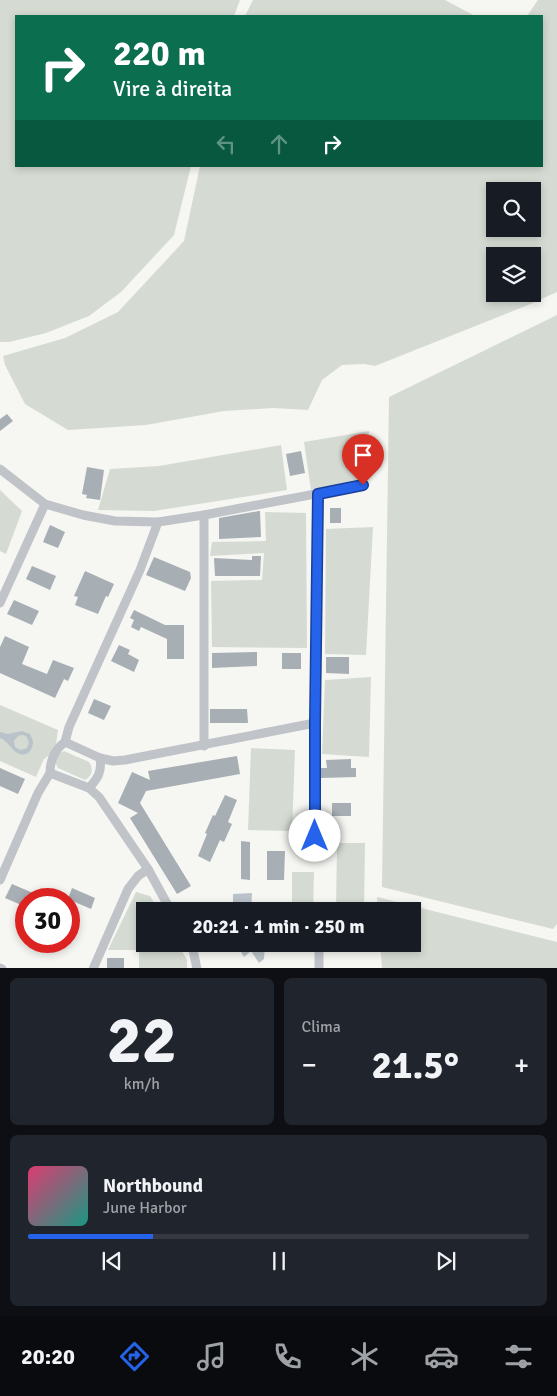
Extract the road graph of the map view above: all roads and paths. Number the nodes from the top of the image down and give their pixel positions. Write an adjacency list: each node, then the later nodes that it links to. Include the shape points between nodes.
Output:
1 (0, 469): 4 (street)
2 (363, 485): 3 (street)
3 (318, 494): 5 (street); 8 (street)
4 (45, 504): 6 (street, via 115,521); 7 (street)
5 (204, 515): 6 (street); 10 (street)
6 (158, 522): 9 (street)
7 (0, 602)
8 (315, 723): 10 (street); 14 (street)
9 (65, 742): 11 (street); 12 (street, via 52,758)
10 (204, 746): 11 (street, via 125,760)
11 (100, 758): 13 (street, via 100,773)
12 (50, 773): 13 (street); 16 (street)
13 (89, 788): 15 (street, via 106,805)
14 (316, 855)
15 (148, 869): 17 (street); 20 (street, via 128,889)
16 (0, 880)
17 (166, 902)
18 (194, 952): 21 (street)
19 (319, 952): 22 (street)
20 (93, 968)
21 (197, 968)
22 (319, 968)

